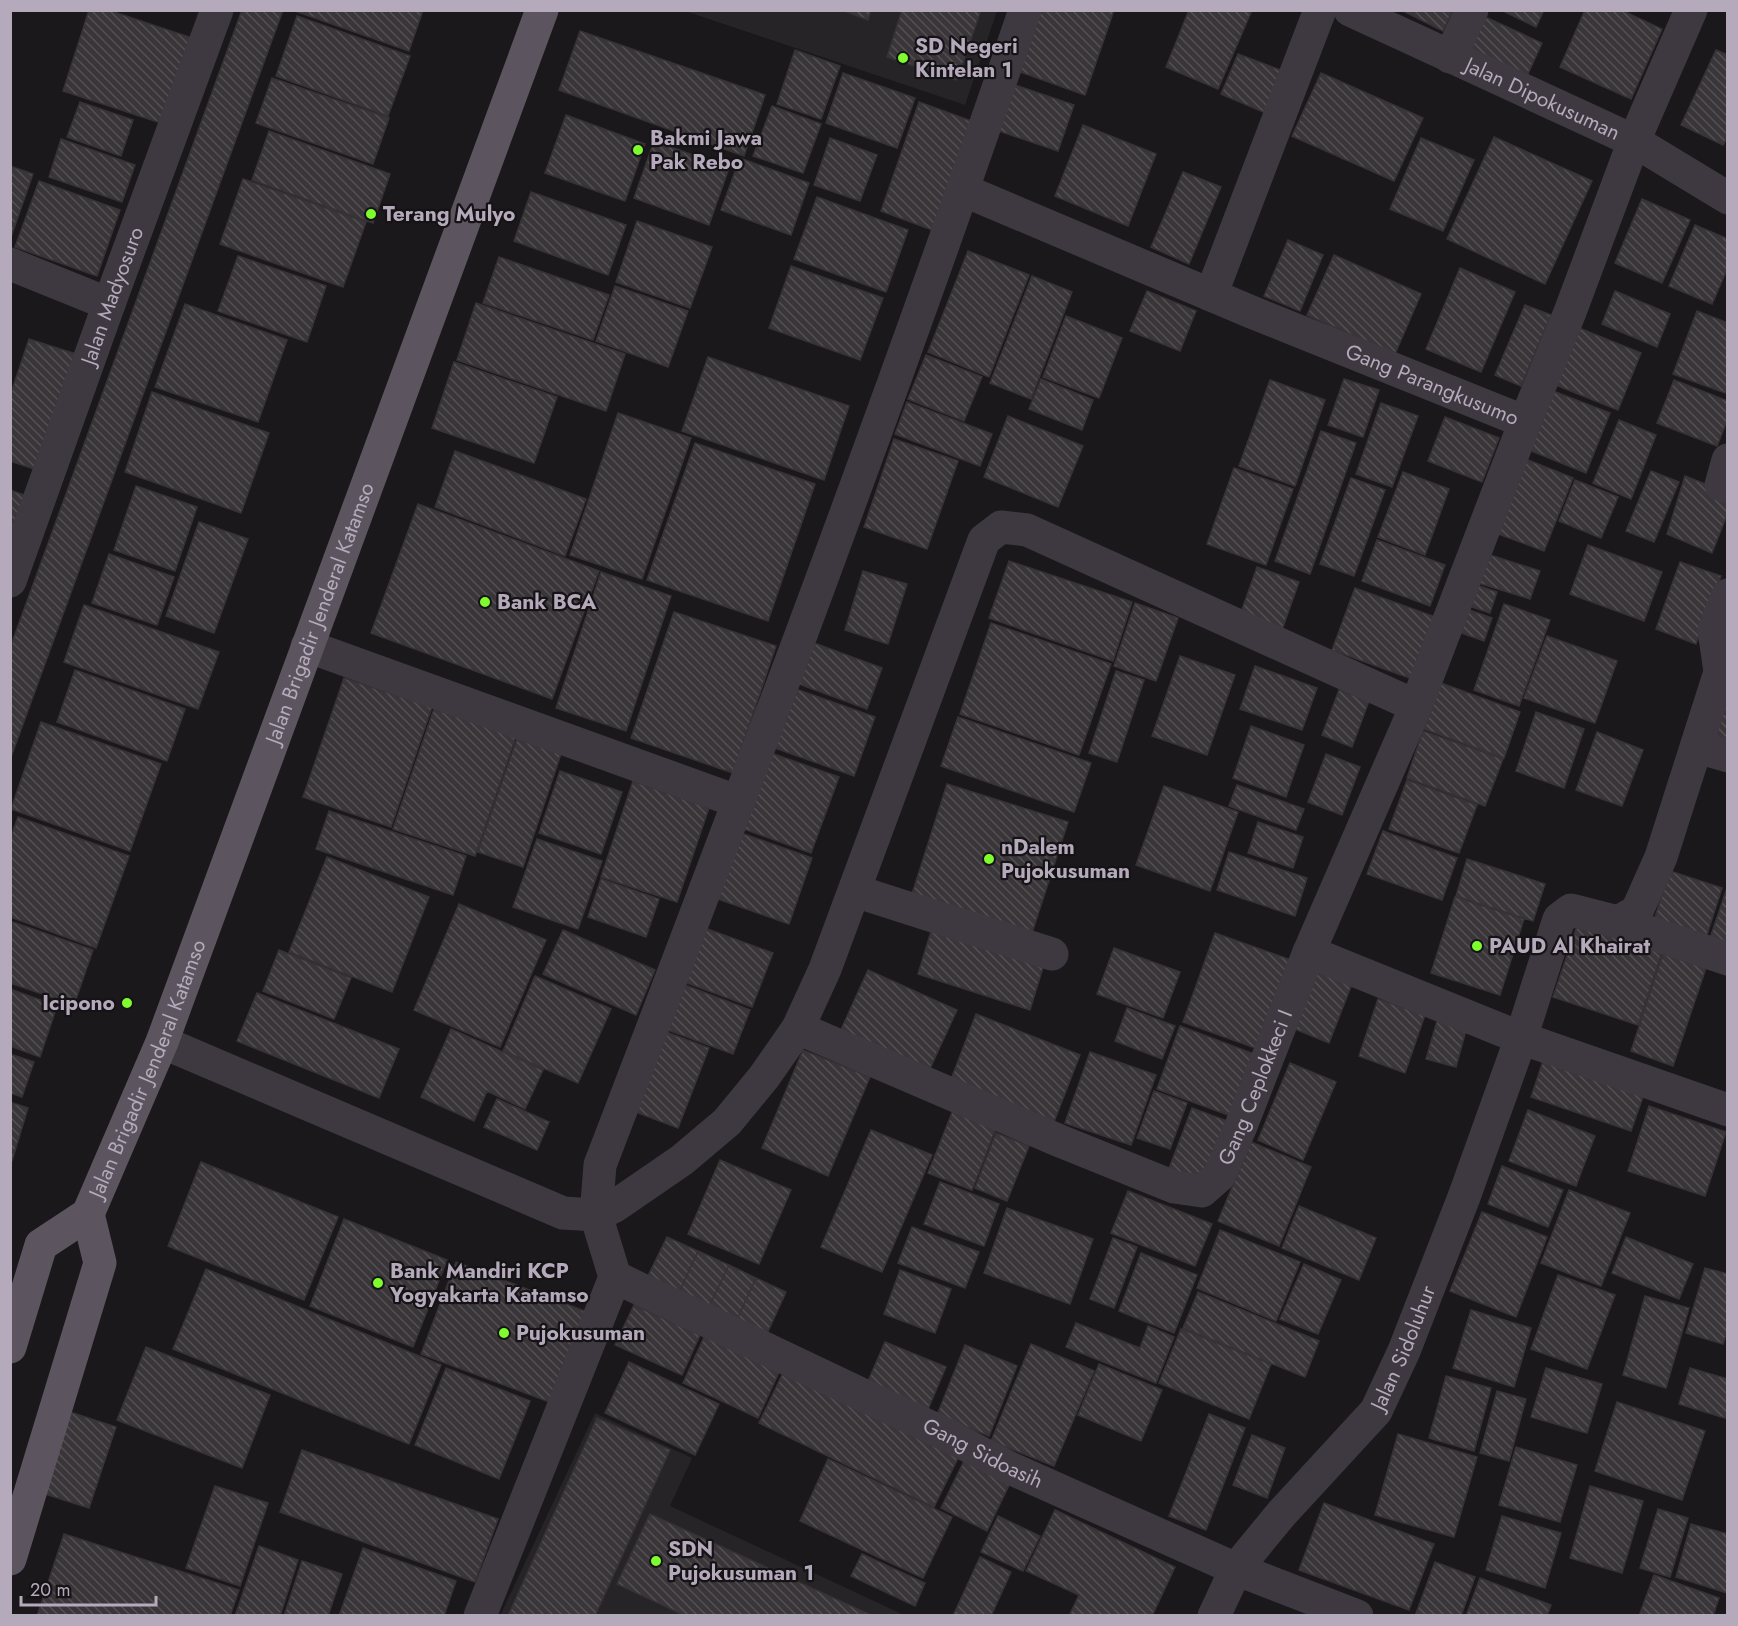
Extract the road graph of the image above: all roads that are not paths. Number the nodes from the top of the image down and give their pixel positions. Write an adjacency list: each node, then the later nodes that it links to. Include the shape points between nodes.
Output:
1 (217, 10): 14 (street, Jalan Madyosuro)
2 (542, 10): 20 (main road, Jalan Brigadir Jenderal Katamso)
3 (1024, 10): 10 (street)
4 (1320, 10): 13 (street)
5 (1350, 10): 8 (street, Jalan Dipokusuman)
6 (1472, 10): 8 (street)
7 (1691, 10): 9 (street, Gang Parangkusumo)
8 (1450, 57): 9 (street, Jalan Dipokusuman)
9 (1634, 141): 11 (street, Jalan Dipokusuman); 15 (street, Gang Parangkusumo)
10 (963, 190): 13 (street, Gang Parangkusumo); 23 (street)
11 (1728, 198)
12 (10, 264): 14 (street)
13 (1210, 295): 15 (street, Gang Parangkusumo)
14 (109, 304): 18 (street, Jalan Madyosuro)
15 (1525, 422): 21 (street, Gang Ceplokkeci I)
16 (1728, 460): 17 (street, via 1721,485)
17 (1728, 487)
18 (10, 580)
19 (1728, 595): 22 (street, via 1714,630 1720,672)
20 (307, 646): 23 (street); 31 (main road, Jalan Brigadir Jenderal Katamso)
21 (1416, 706): 24 (street, via 1027,530 1001,527 984,540); 26 (street, Gang Ceplokkeci I)
22 (1712, 752): 25 (street, via 1637,910)
23 (739, 802): 34 (street, via 600,1165)
24 (855, 891): 27 (street); 29 (street)
25 (1617, 922): 28 (street); 30 (street, Jalan Sidoluhur, via 1571,910 1560,919)
26 (1309, 952): 29 (street, Gang Ceplokkeci I, via 1219,1176 1202,1191 1174,1187 1091,1154); 30 (street)
27 (1052, 954)
28 (1728, 959)
29 (798, 1028): 34 (street, via 727,1122 682,1160)
30 (1521, 1038): 32 (street); 38 (street, Jalan Sidoluhur, via 1464,1197 1404,1351 1376,1411)
31 (162, 1042): 33 (main road, Jalan Brigadir Jenderal Katamso); 34 (street, via 563,1213)
32 (1728, 1110)
33 (88, 1214): 36 (main road, Jalan Brigadir Jenderal Katamso, via 41,1245); 37 (main road, Jalan Brigadir Jenderal Katamso, via 100,1263)
34 (596, 1215): 35 (street)
35 (615, 1277): 38 (street, Gang Sidoasih, via 1010,1468); 39 (street)
36 (10, 1347)
37 (10, 1559)
38 (1236, 1569): 40 (street, Jalan Sidoluhur); 41 (street, Gang Sidoasih)
39 (480, 1616)
40 (1214, 1616)
41 (1357, 1616)

